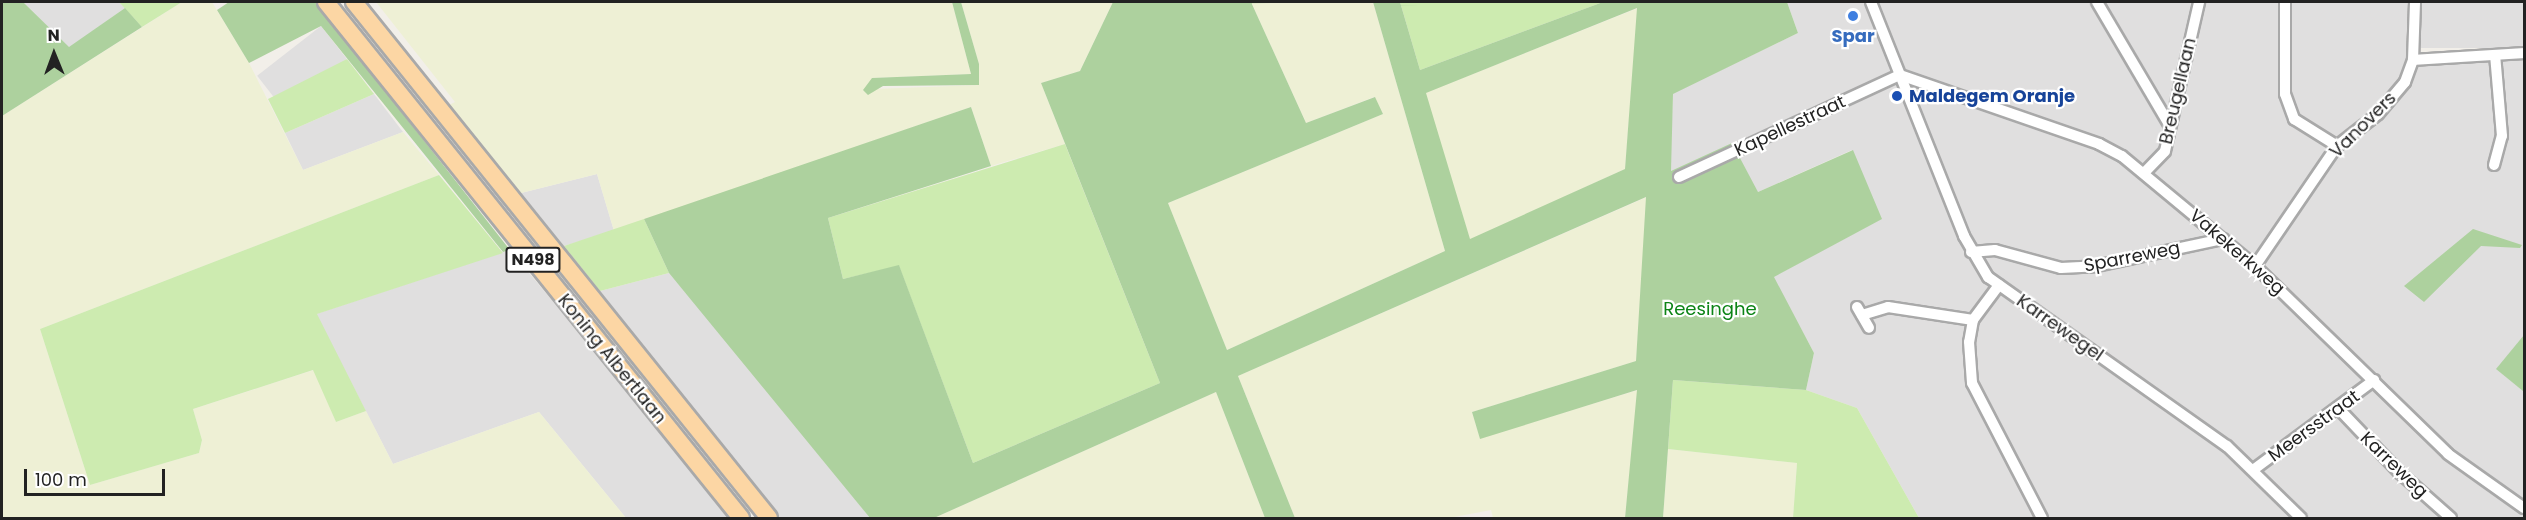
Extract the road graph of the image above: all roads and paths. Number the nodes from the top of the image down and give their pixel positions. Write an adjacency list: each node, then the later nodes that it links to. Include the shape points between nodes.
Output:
1 (326, 2): 28 (main road, Koning Albertlaan / N498)
2 (354, 2): 29 (main road, Koning Albertlaan / N498)
3 (1871, 2): 11 (street, Karrewegel)
4 (2097, 2): 12 (street)
5 (2199, 2): 12 (street, Breugellaan)
6 (2284, 2): 13 (street, via 2285,94 2294,119)
7 (2415, 2): 10 (street, Vanovers)
8 (2524, 53): 9 (street)
9 (2495, 56): 10 (street); 14 (street, via 2502,136)
10 (2414, 60): 13 (street, Vanovers, via 2405,82 2378,114)
11 (1900, 75): 15 (street, Vakekerkweg, via 2099,144); 16 (street, Kapellestraat); 18 (street, Karrewegel)
12 (2169, 124): 15 (street, Breugellaan, via 2165,151)
13 (2337, 146): 19 (street, Vanovers)
14 (2494, 165)
15 (2144, 173): 17 (street, Vakekerkweg)
16 (1678, 177)
17 (2223, 239): 18 (street, Sparreweg, via 2096,266 2061,268 1995,250); 19 (street, Vakekerkweg)
18 (1971, 252): 20 (street, Karrewegel)
19 (2255, 266): 23 (street, Vakekerkweg)
20 (1999, 285): 21 (street); 25 (street, Karrewegel, via 2227,446)
21 (1973, 320): 22 (street, via 1888,308 1859,311); 30 (street, via 1969,342 1972,383)
22 (1869, 328)
23 (2374, 380): 24 (street, Meersstraat); 26 (street, Vakekerkweg, via 2448,454)
24 (2339, 409): 25 (street, Meersstraat); 31 (street, Karreweg)
25 (2253, 470): 27 (street, Karrewegel)
26 (2524, 508)
27 (2297, 517)
28 (741, 519)
29 (769, 519)
30 (2042, 519)
31 (2451, 519)

